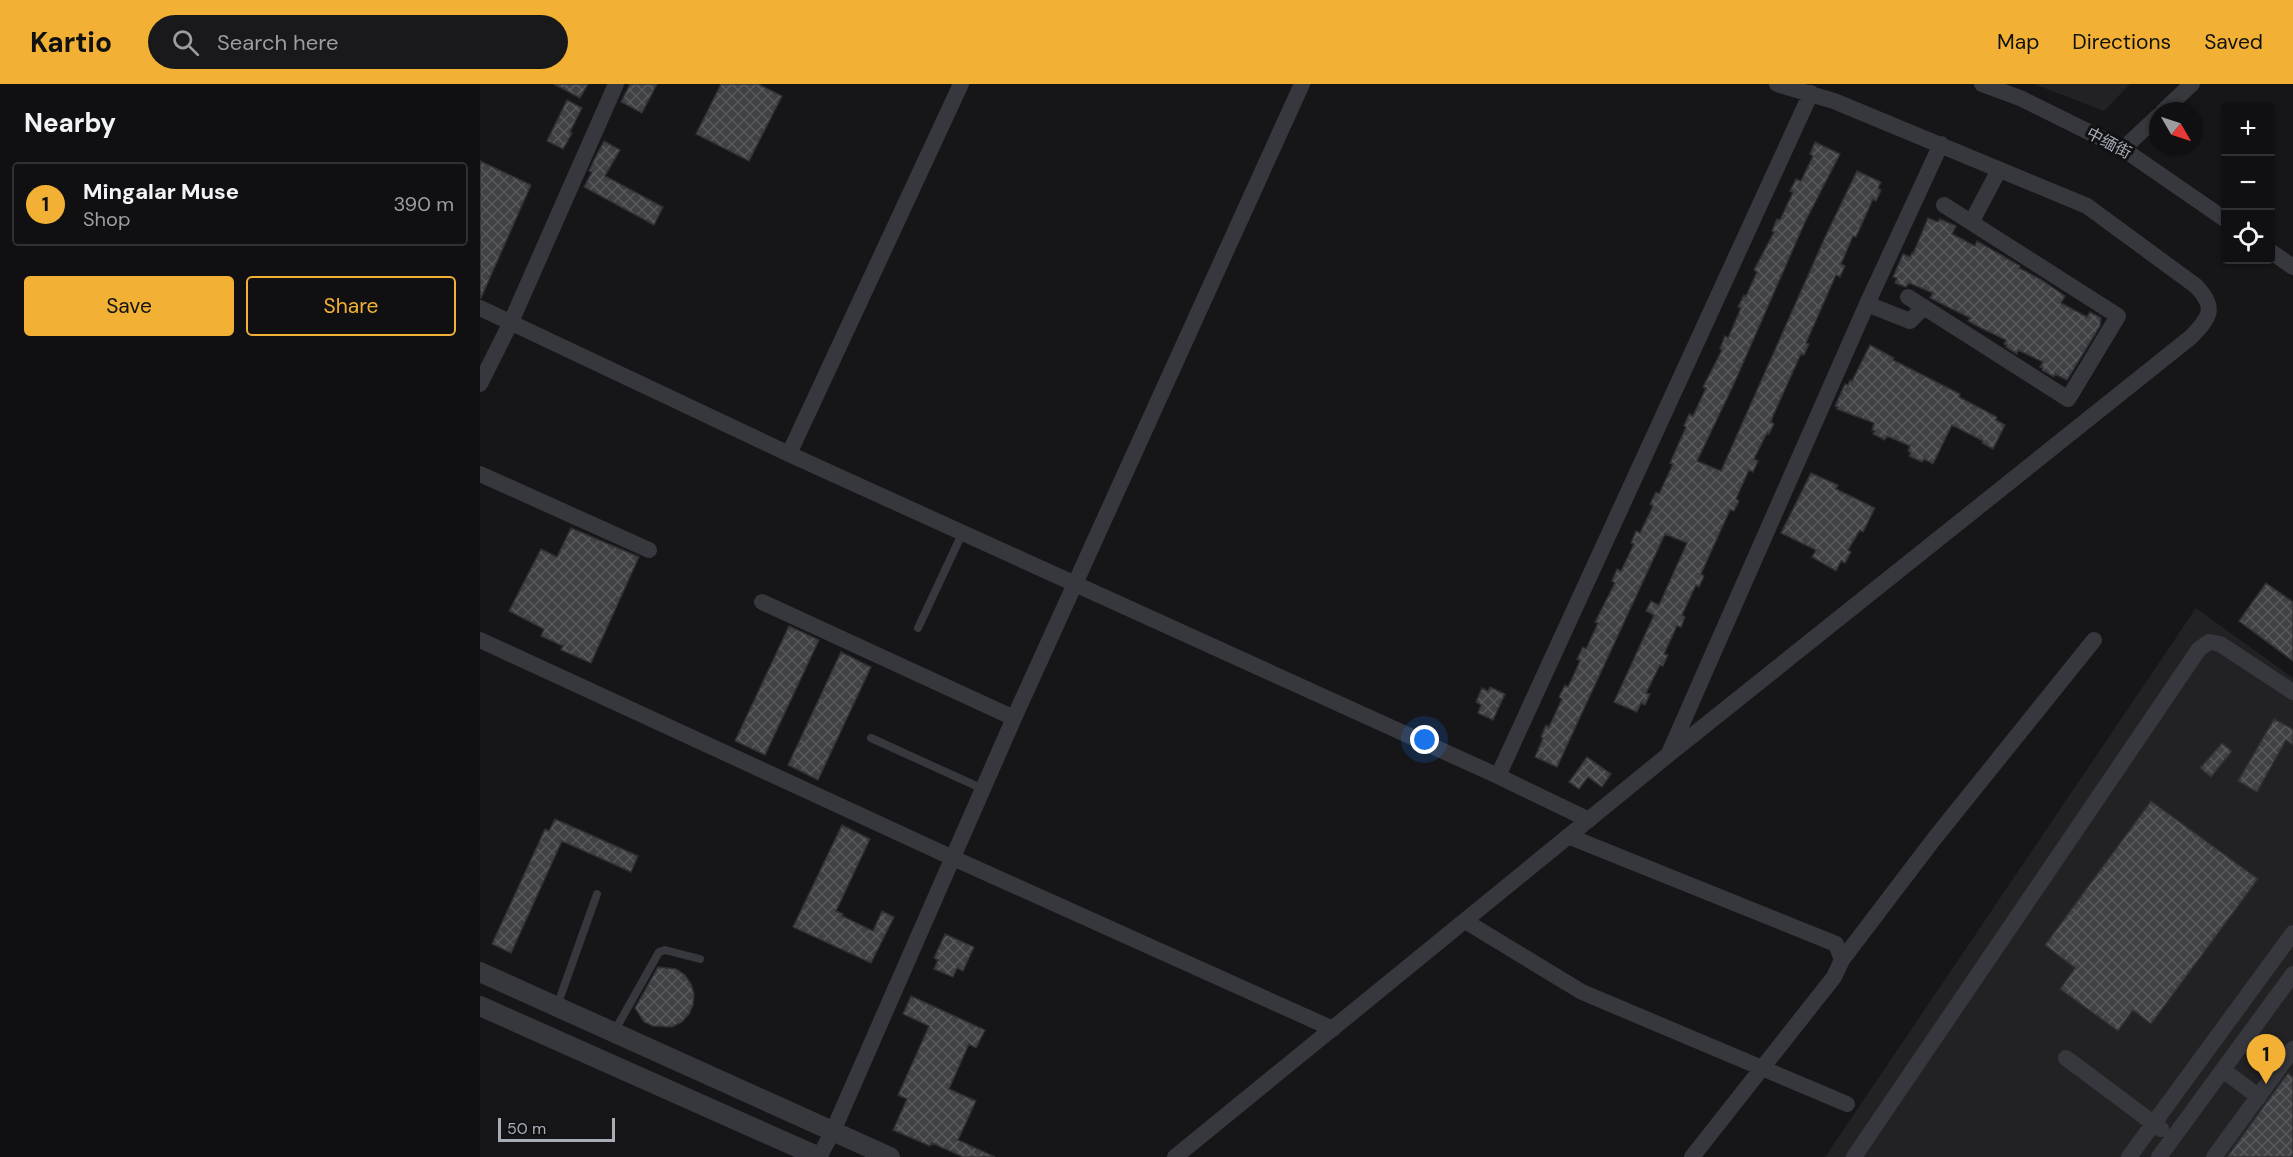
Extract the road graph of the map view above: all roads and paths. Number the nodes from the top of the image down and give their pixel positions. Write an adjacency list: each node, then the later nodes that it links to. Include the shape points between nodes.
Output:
1 (616, 84): 22 (street)
2 (961, 84): 24 (street)
3 (1302, 84): 28 (street)
4 (1776, 84): 7 (street)
5 (1982, 84): 11 (street, 中缅街, via 2020,98)
6 (2192, 84): 8 (street)
7 (1811, 93): 10 (street); 37 (street)
8 (2173, 102)
9 (2149, 124): 11 (street)
10 (1941, 144): 12 (street); 19 (street)
11 (2123, 149): 14 (street, 中缅街)
12 (1999, 170): 15 (street); 36 (street, via 2087,206 2196,286 2207,297 2210,311 2191,337)
13 (1944, 205): 15 (street)
14 (2221, 217)
15 (1971, 221): 20 (street, via 2118,316 2068,399)
16 (2275, 254): 17 (street)
17 (2293, 267)
18 (1908, 297): 20 (street)
19 (1867, 304): 20 (street, via 1910,321); 36 (street)
20 (1924, 307)
21 (480, 308): 22 (street)
22 (512, 322): 23 (street); 24 (street)
23 (480, 384)
24 (789, 454): 26 (street)
25 (480, 474): 27 (street)
26 (962, 534): 28 (street); 30 (lane)
27 (649, 550)
28 (1075, 585): 34 (street); 37 (street)
29 (762, 602): 34 (street)
30 (918, 628)
31 (480, 640): 41 (street)
32 (2094, 640): 46 (street)
33 (2293, 692): 67 (street, via 2220,644 2209,642 2199,649)
34 (1014, 718): 38 (street)
35 (871, 738): 38 (lane)
36 (1668, 755): 39 (street)
37 (1498, 776): 39 (street)
38 (983, 789): 41 (street)
39 (1589, 820): 40 (street)
40 (1568, 836): 43 (street); 46 (street, via 1836,944)
41 (953, 858): 51 (street); 61 (street)
42 (597, 894): 50 (lane)
43 (1465, 921): 51 (street); 56 (street, via 1582,992)
44 (2293, 933): 60 (street)
45 (700, 959): 52 (lane, via 665,950 658,952)
46 (1842, 960): 56 (street)
47 (480, 972): 50 (street)
48 (2293, 974): 57 (street)
49 (480, 1006): 55 (street)
50 (556, 1007): 52 (street)
51 (1334, 1029): 65 (street)
52 (621, 1036): 55 (street); 61 (street)
53 (2293, 1049): 58 (street)
54 (2066, 1058): 60 (street)
55 (615, 1066): 63 (street)
56 (1761, 1069): 59 (street); 66 (street)
57 (2223, 1070): 58 (street); 62 (street)
58 (2259, 1097): 70 (street)
59 (1846, 1104)
60 (2153, 1124): 62 (street); 68 (street)
61 (833, 1131): 63 (street); 64 (street)
62 (2173, 1138): 69 (street)
63 (819, 1157)
64 (890, 1157)
65 (1175, 1157)
66 (1692, 1157)
67 (1854, 1157)
68 (2129, 1157)
69 (2159, 1157)
70 (2214, 1157)

